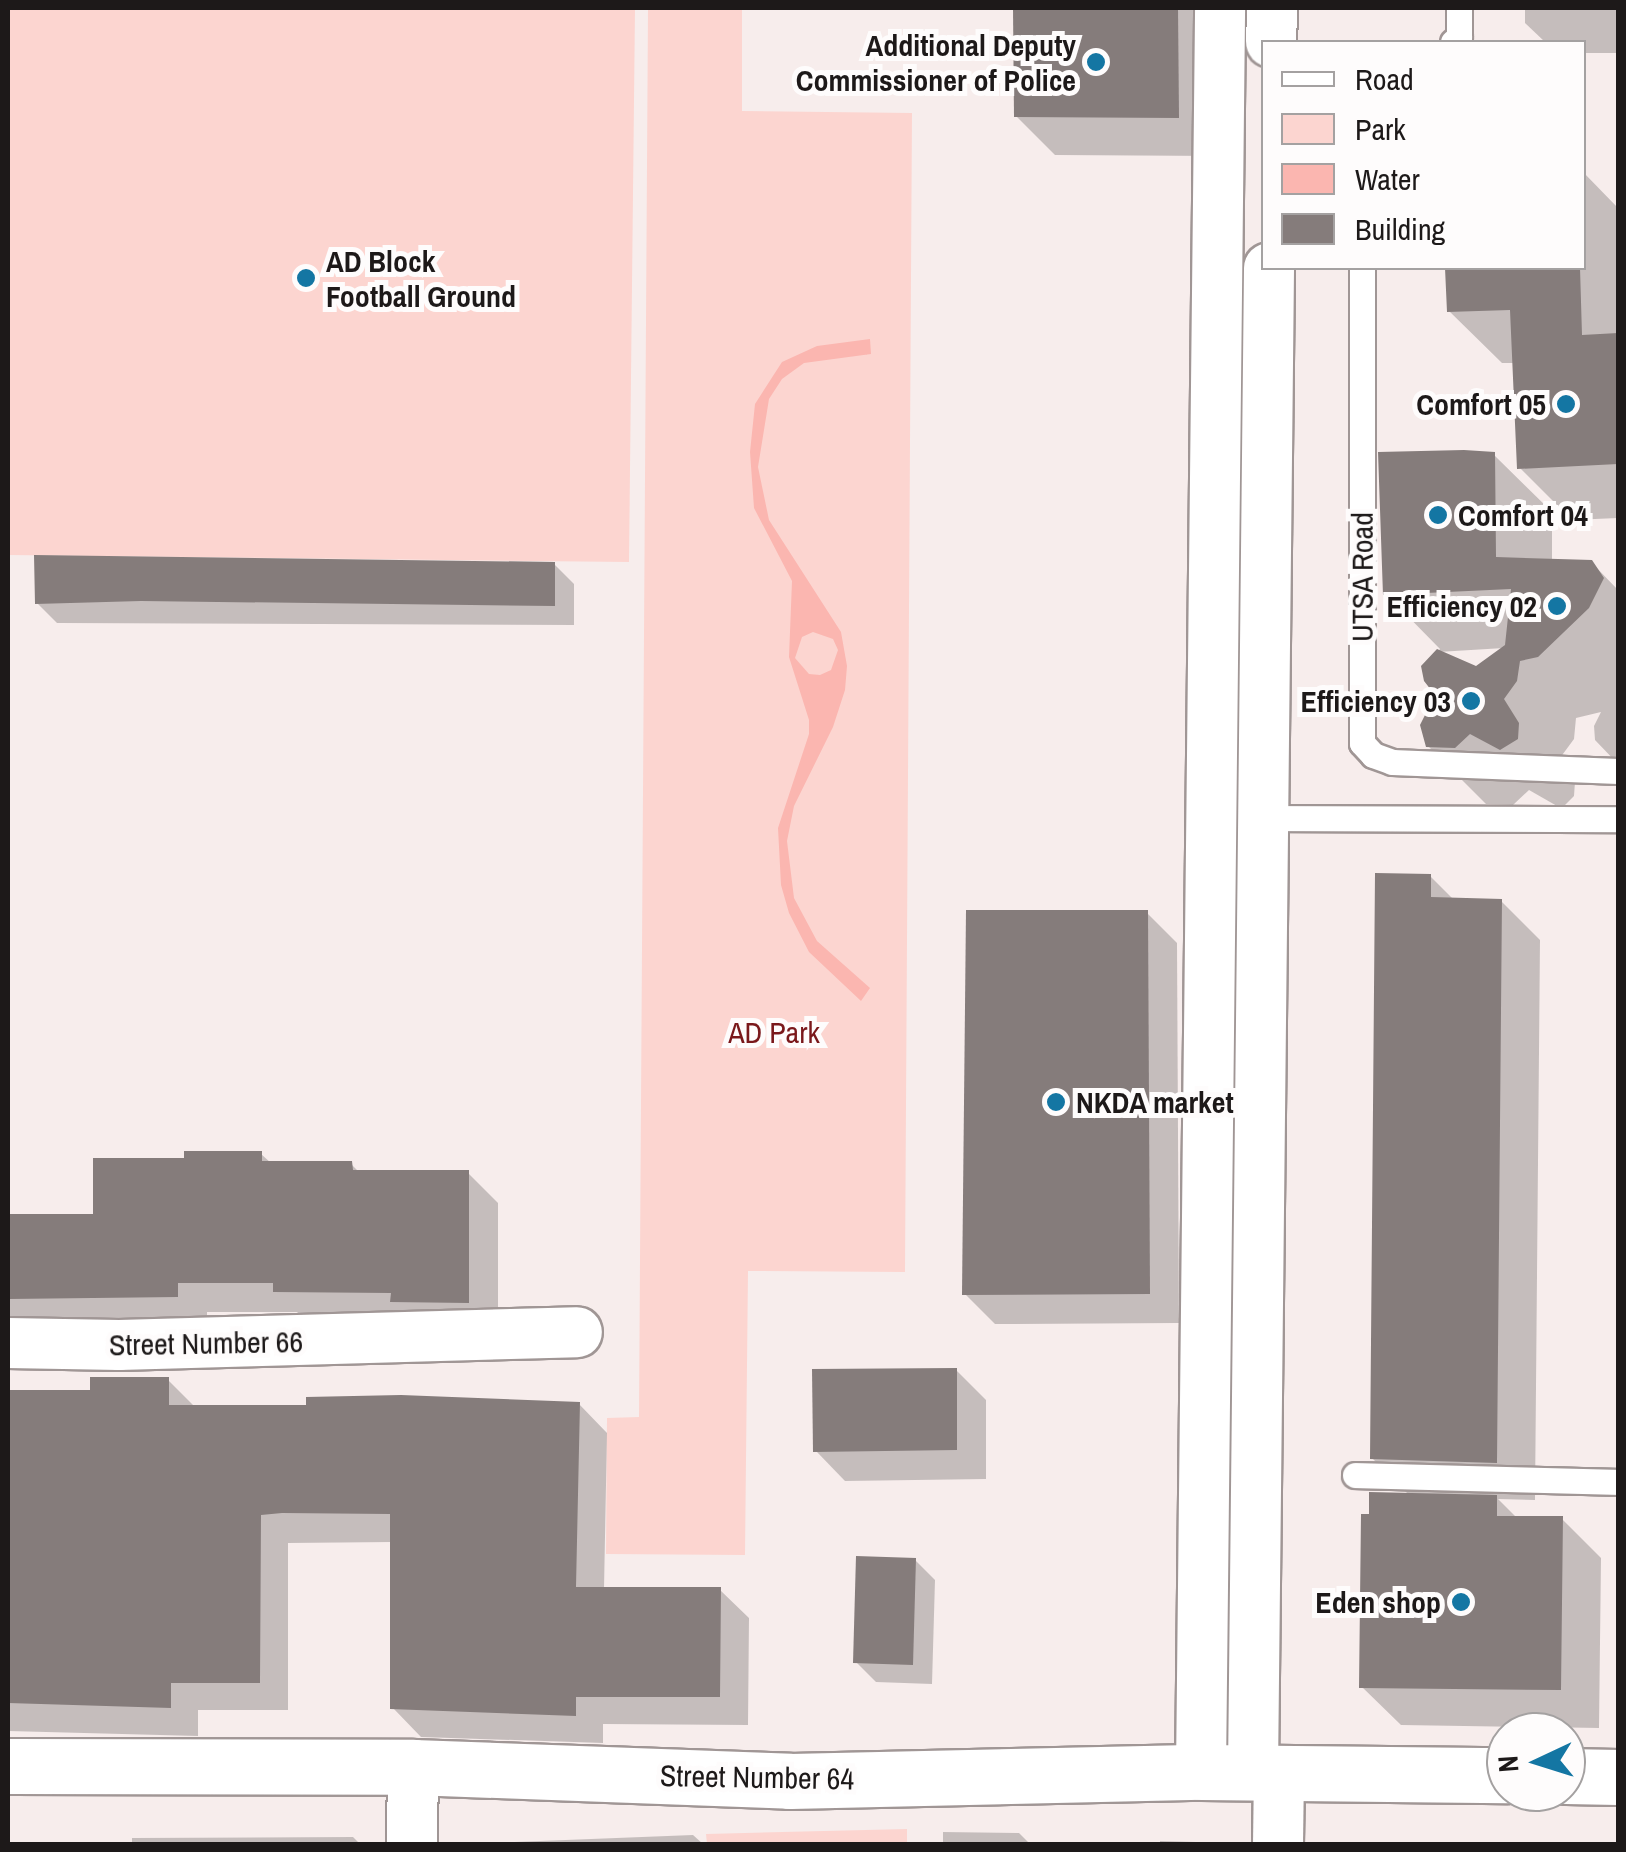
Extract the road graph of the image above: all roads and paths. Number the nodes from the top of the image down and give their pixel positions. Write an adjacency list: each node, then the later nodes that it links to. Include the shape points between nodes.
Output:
1 (1220, 8): 17 (street)
2 (1272, 8): 4 (street)
3 (1459, 8): 5 (lane)
4 (1272, 40)
5 (1455, 40)
6 (1270, 270): 9 (street)
7 (1362, 270): 8 (lane, UTSA Road, via 1362,743 1392,762)
8 (1618, 771)
9 (1264, 818): 10 (lane); 17 (street)
10 (1618, 819)
11 (577, 1332): 12 (street, Street Number 66)
12 (8, 1343)
13 (1355, 1474): 14 (lane)
14 (1618, 1482)
15 (8, 1766): 16 (street, Street Number 64)
16 (413, 1767): 17 (street, Street Number 64, via 790,1781); 21 (street)
17 (1244, 1772): 18 (street, Street Number 64); 22 (street)
18 (1486, 1775)
19 (1586, 1776): 20 (street)
20 (1618, 1777)
21 (412, 1844)
22 (1278, 1844)

